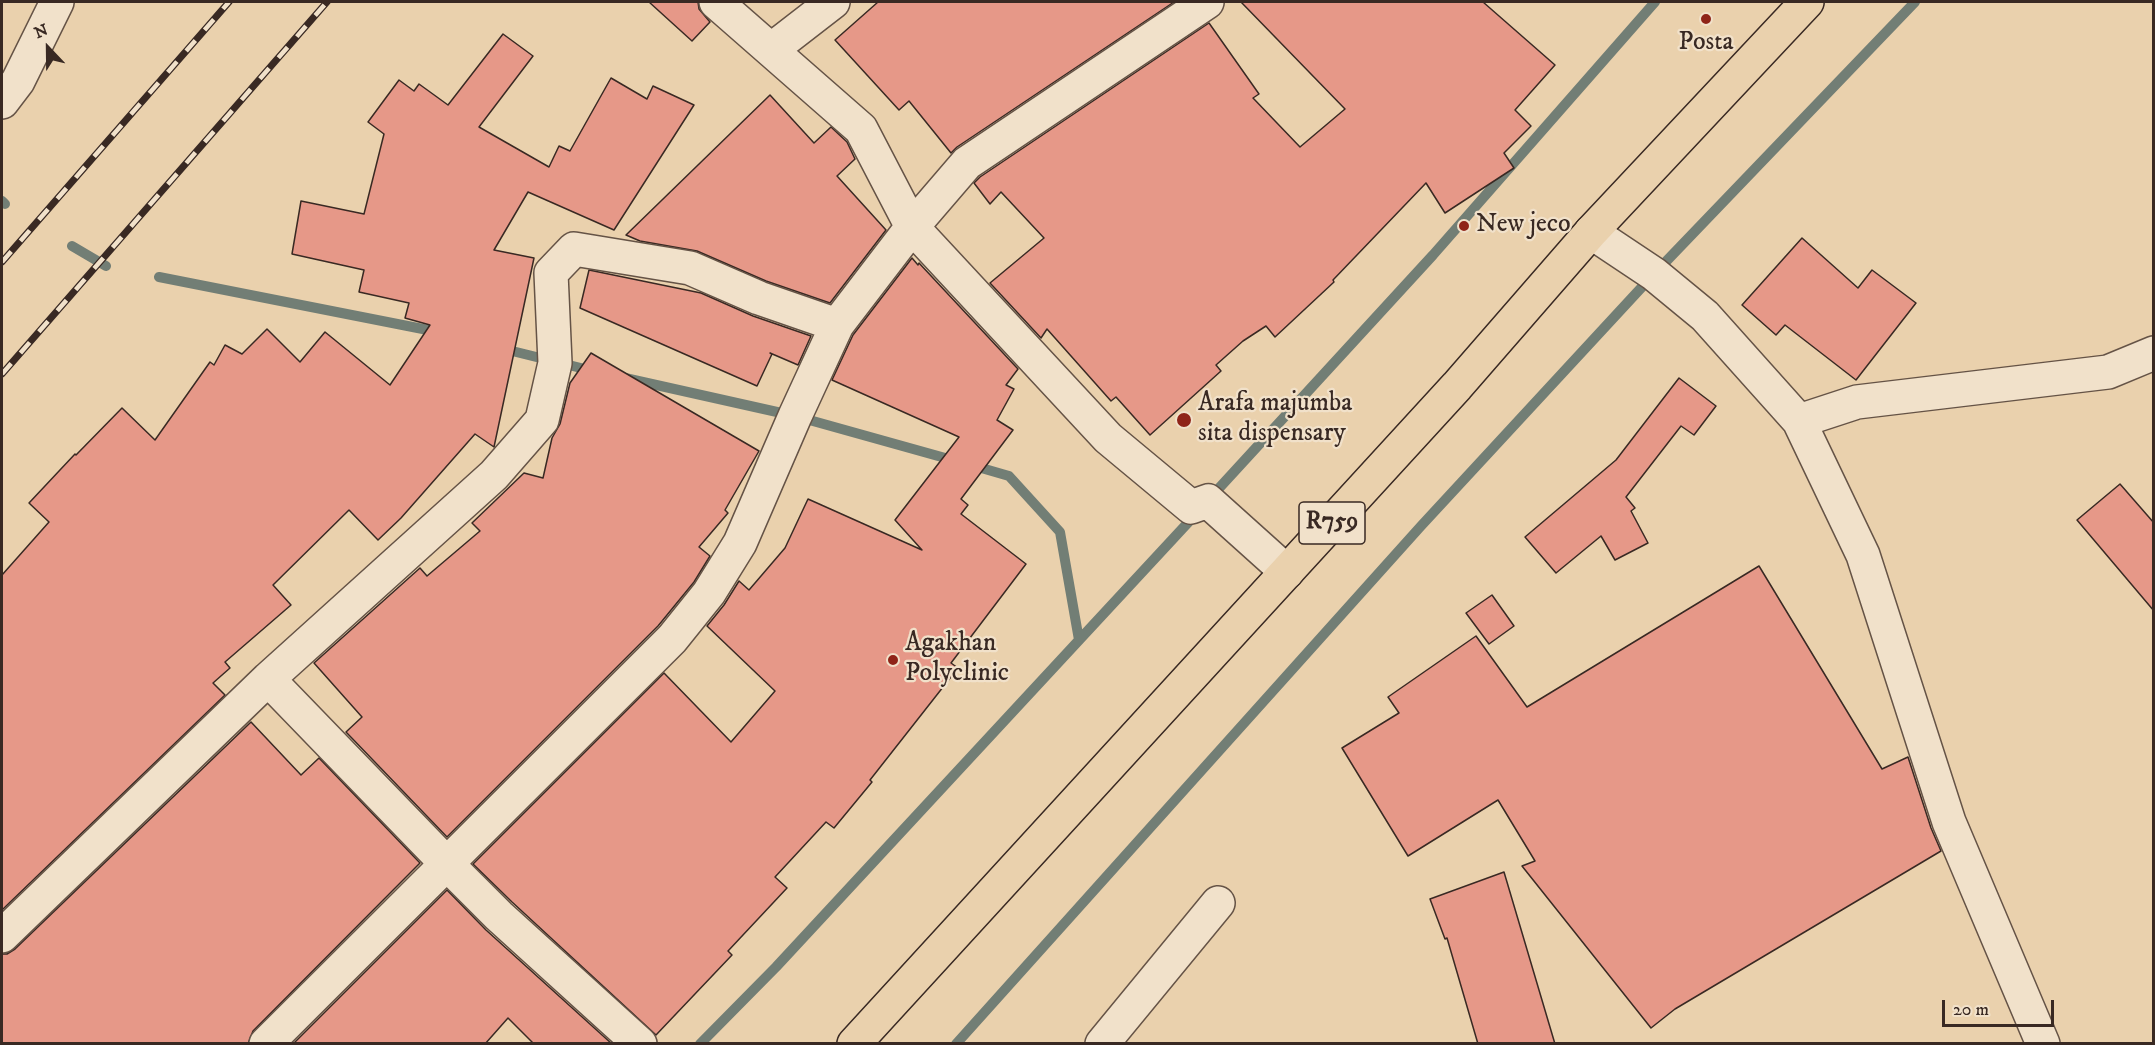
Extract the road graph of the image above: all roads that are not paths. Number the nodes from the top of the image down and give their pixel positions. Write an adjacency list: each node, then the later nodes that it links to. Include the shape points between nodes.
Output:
1 (57, 2): 7 (street, via 18,81)
2 (716, 2): 6 (street)
3 (833, 2): 6 (street)
4 (1207, 2): 8 (street, via 967,163)
5 (1807, 2): 9 (main road, R759)
6 (771, 50): 8 (street, via 861,129)
7 (2, 102)
8 (912, 227): 10 (street); 13 (street, via 1108,438 1191,507 1208,501)
9 (1591, 232): 12 (street, via 1654,274 1705,316); 13 (main road, R759)
10 (837, 325): 14 (street, via 690,268 574,249 550,273 555,363 542,420 494,475); 15 (street, via 740,543 708,593 672,639)
11 (2154, 353): 12 (street, via 2108,372 1857,402)
12 (1799, 421): 22 (street, via 1863,555 1949,822)
13 (1287, 572): 20 (main road, R759)
14 (268, 679): 15 (street); 17 (street)
15 (447, 864): 18 (street); 19 (street)
16 (1218, 903): 21 (street)
17 (2, 936)
18 (266, 1044)
19 (640, 1044)
20 (855, 1044)
21 (1101, 1044)
22 (2043, 1044)

